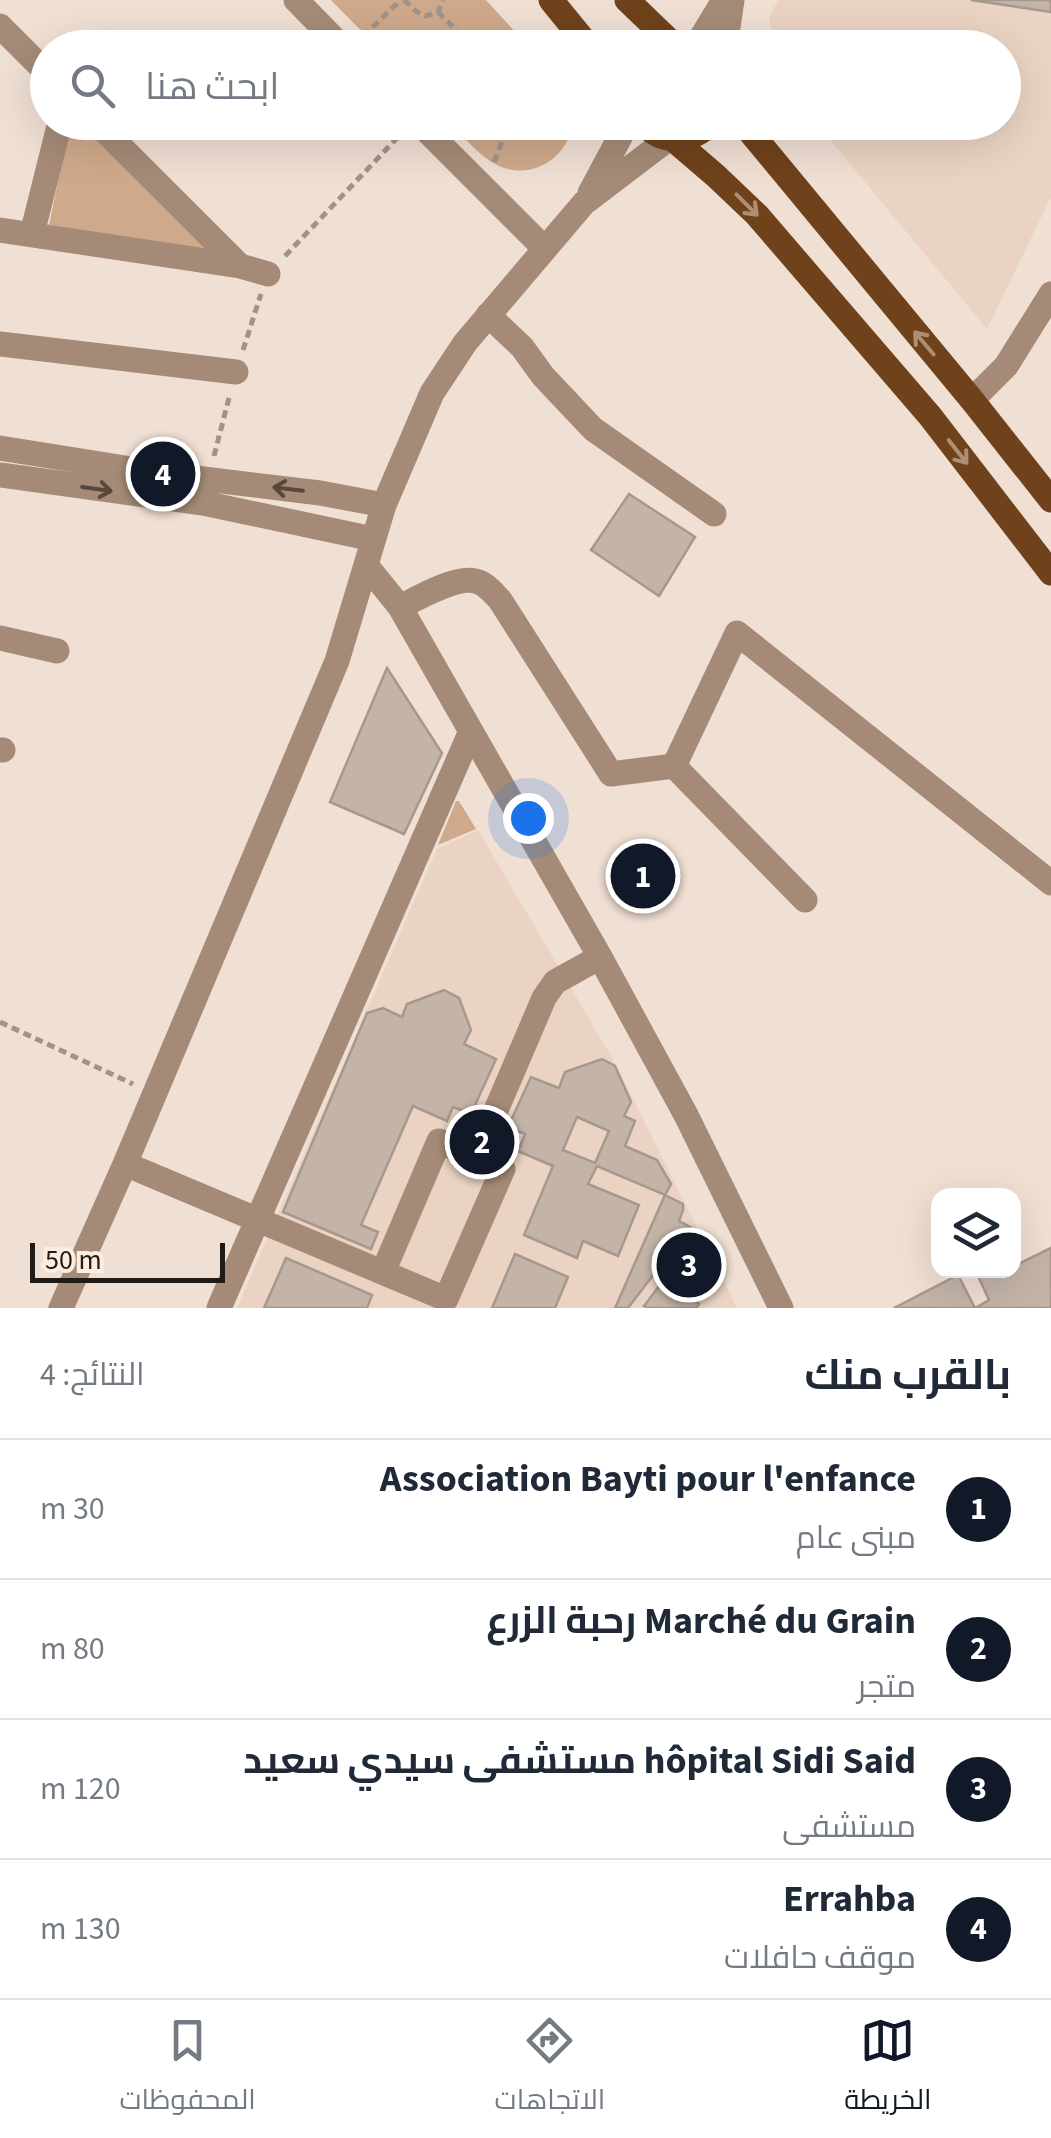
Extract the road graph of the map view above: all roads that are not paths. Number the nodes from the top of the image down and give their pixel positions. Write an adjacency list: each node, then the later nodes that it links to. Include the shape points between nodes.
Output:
1 (296, 0): 7 (street)
2 (550, 0): 8 (main road)
3 (627, 0): 9 (main road)
4 (724, 0): 10 (street)
5 (732, 0): 11 (street)
6 (0, 26): 12 (street)
7 (325, 30)
8 (575, 30)
9 (658, 30)
10 (705, 30)
11 (728, 30)
12 (30, 56)
13 (56, 140): 21 (street)
14 (114, 140): 23 (street)
15 (423, 140): 22 (street, via 477,181)
16 (618, 140): 19 (street)
17 (671, 140): 19 (street); 37 (main road, one-way to 37, via 757,215 930,416)
18 (757, 140): 29 (main road, one-way to 18)
19 (584, 203): 22 (street)
20 (0, 230): 21 (street)
21 (32, 234): 23 (street)
22 (544, 248): 26 (street)
23 (240, 266): 24 (street)
24 (268, 274)
25 (1051, 294): 29 (street, via 1006,366)
26 (488, 316): 33 (street, via 432,393); 34 (street, via 593,429)
27 (0, 344): 28 (street)
28 (236, 372)
29 (972, 400): 32 (main road)
30 (0, 448): 33 (street, one-way to 30)
31 (0, 476): 35 (street, one-way to 35, via 203,503)
32 (1051, 500)
33 (384, 505): 35 (street)
34 (714, 514)
35 (373, 539): 36 (street)
36 (366, 566): 38 (street); 47 (street, via 337,661)
37 (1051, 573)
38 (400, 606): 41 (street); 42 (street, via 460,580 486,586 611,774)
39 (0, 638): 40 (street)
40 (56, 652)
41 (471, 731): 45 (street); 48 (street)
42 (674, 766): 43 (street, via 738,632); 44 (street)
43 (1051, 883)
44 (805, 900)
45 (600, 957): 46 (street, via 555,982 544,998); 52 (street)
46 (476, 1157): 49 (street, via 439,1142); 49 (street, via 503,1168 446,1300)
47 (126, 1164): 48 (street); 50 (street)
48 (258, 1220): 49 (street); 51 (street)
49 (383, 1272)
50 (61, 1308)
51 (219, 1308)
52 (781, 1308)

